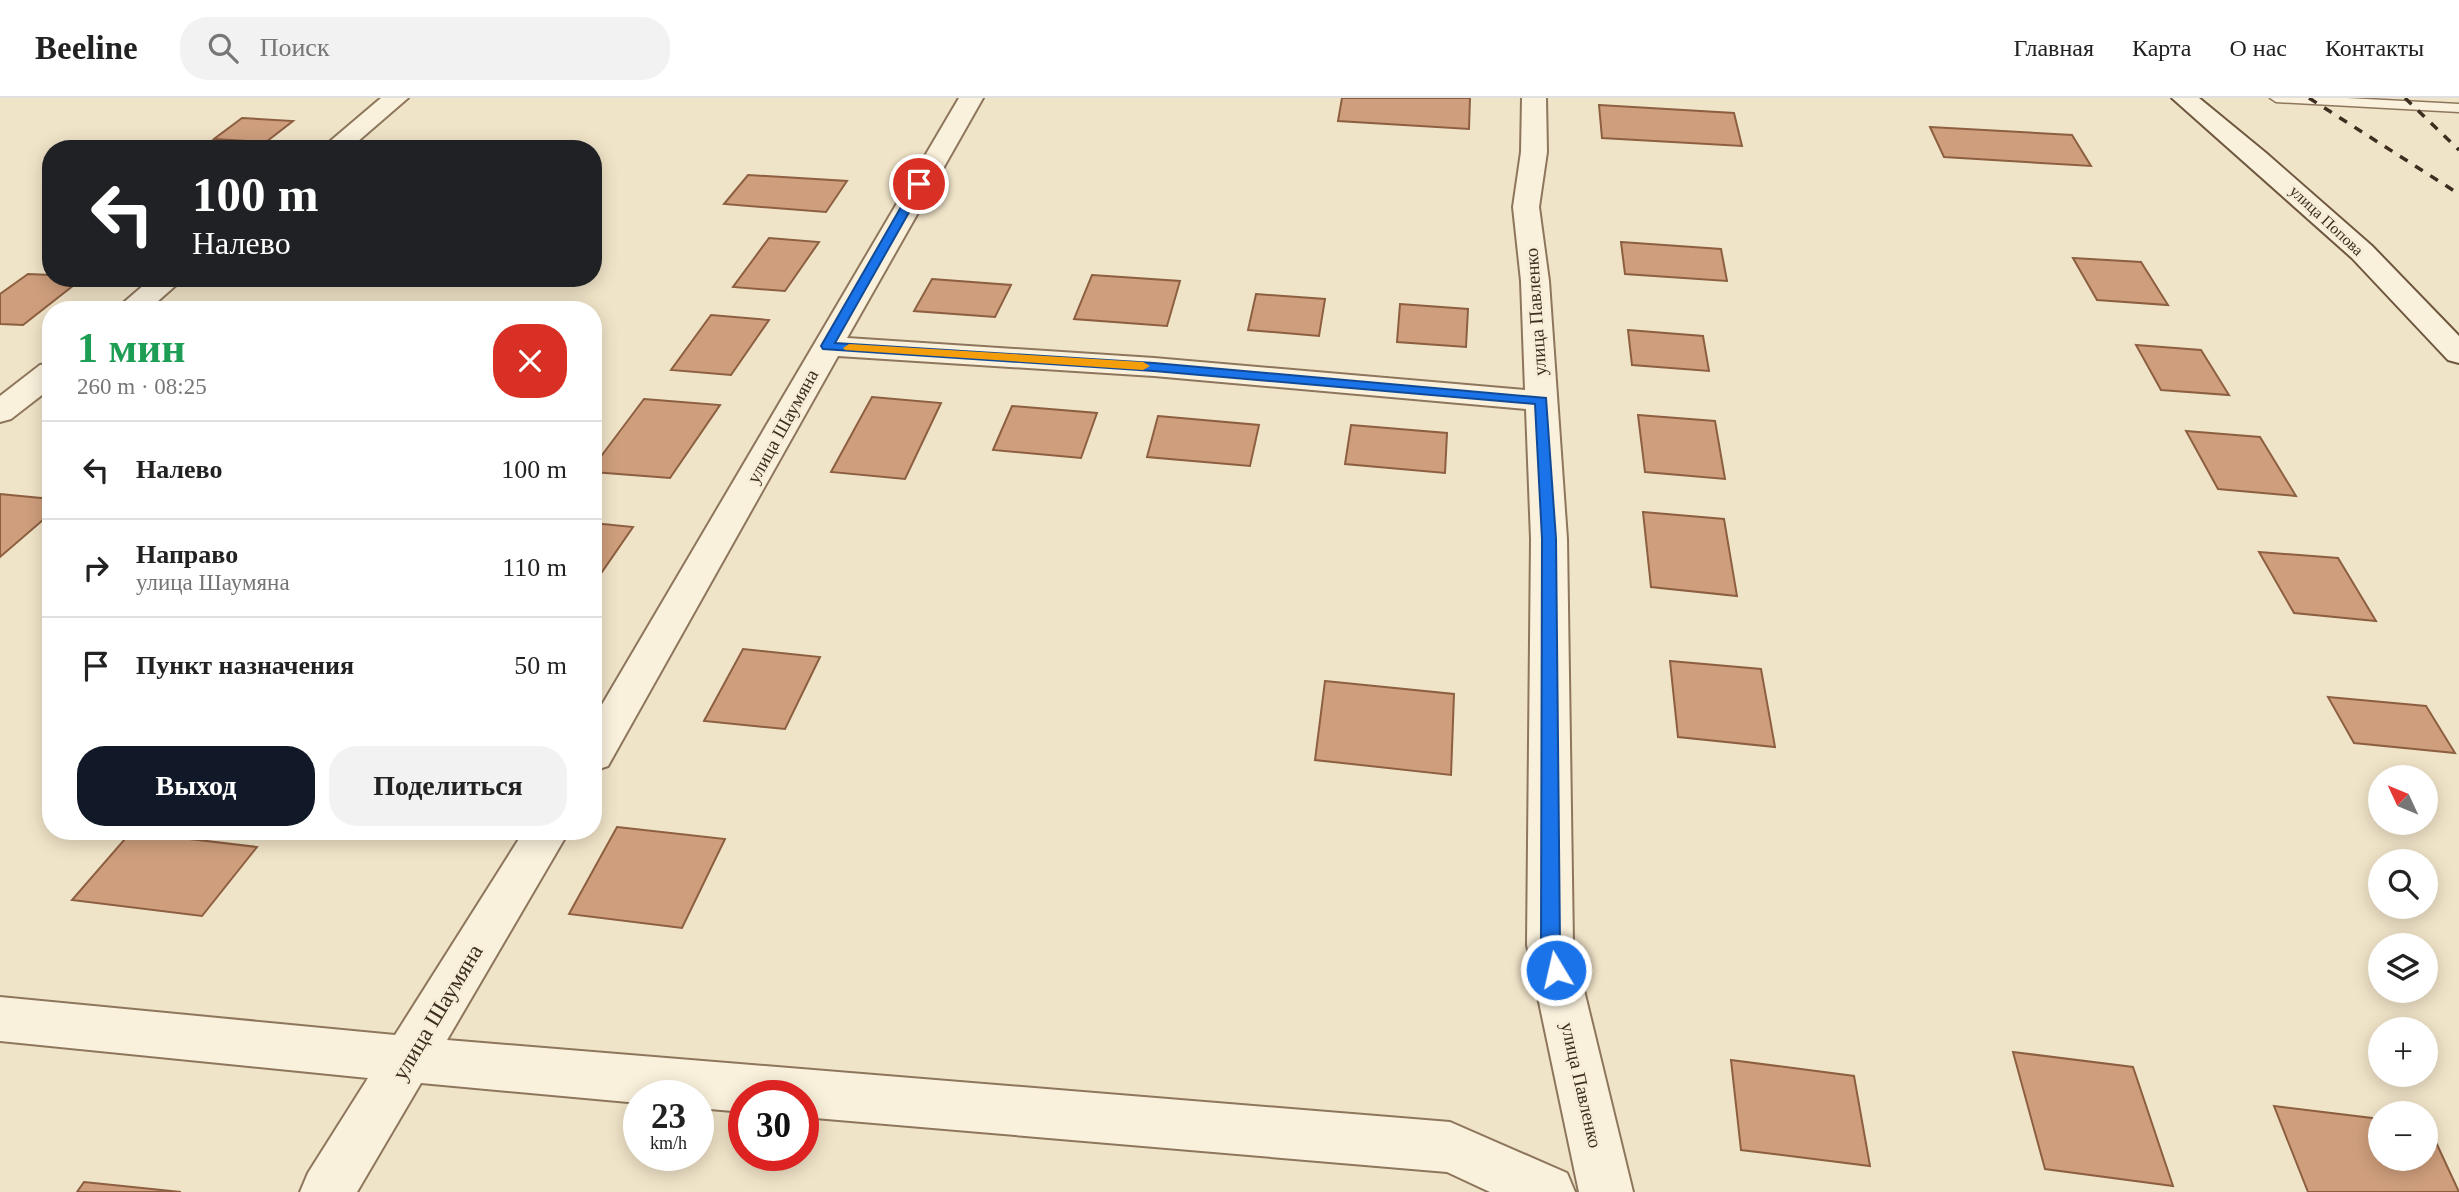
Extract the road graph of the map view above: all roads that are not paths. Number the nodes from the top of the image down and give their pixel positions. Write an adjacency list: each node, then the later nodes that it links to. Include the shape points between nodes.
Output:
1 (396, 98): 7 (street)
2 (971, 98): 10 (street, улица Шаумяна)
3 (1534, 98): 13 (street, улица Павленко, via 1534,152 1526,207)
4 (2184, 98): 11 (street, улица Попова, via 2317,208)
5 (2276, 98): 6 (lane)
6 (2459, 108)
7 (344, 140)
8 (159, 287): 9 (street)
9 (141, 301)
10 (827, 346): 13 (street, via 1154,367); 15 (street, улица Шаумяна)
11 (2459, 354)
12 (42, 379): 14 (street)
13 (1541, 401): 21 (street, улица Павленко, via 1549,539 1550,945)
14 (0, 412)
15 (602, 740)
16 (542, 840): 18 (street, улица Шаумяна)
17 (0, 1019): 18 (street)
18 (409, 1059): 19 (street, улица Шаумяна); 20 (street, via 1450,1147)
19 (327, 1192)
20 (1548, 1192)
21 (1606, 1192)

